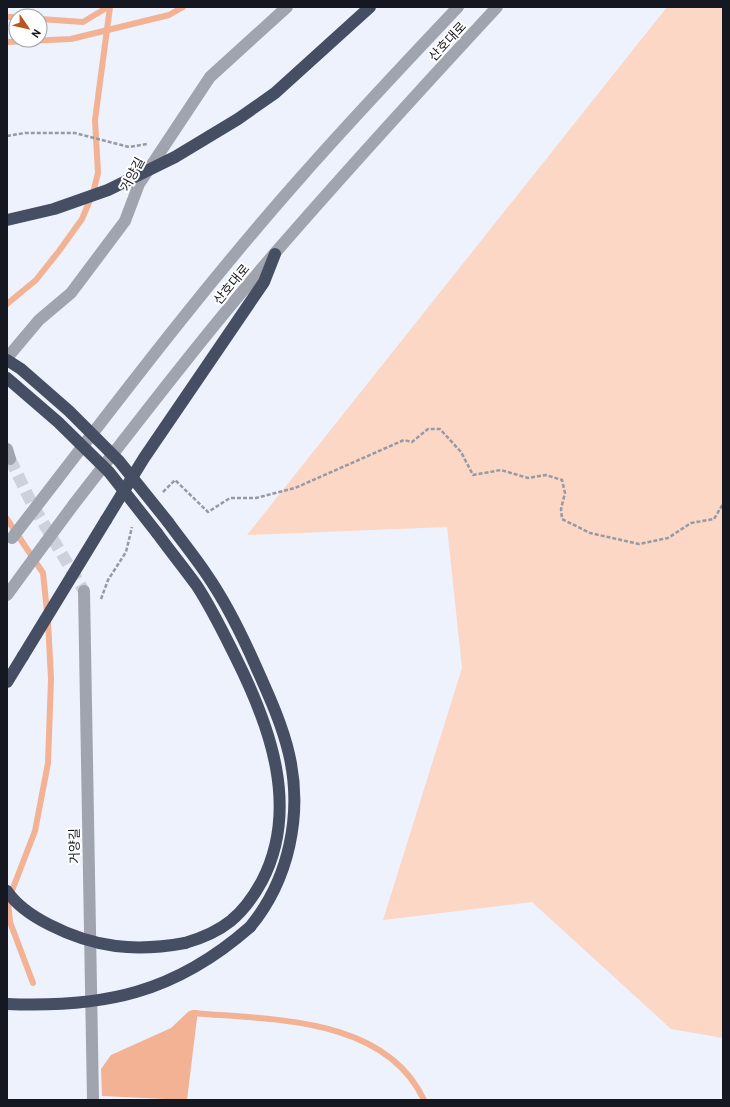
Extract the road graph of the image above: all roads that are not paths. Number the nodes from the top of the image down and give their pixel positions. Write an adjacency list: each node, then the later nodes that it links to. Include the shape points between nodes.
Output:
1 (287, 7): 7 (street, 거양길, via 210,77 139,184 126,220 71,293 39,320)
2 (370, 7): 5 (highway, bridge, via 275,93 175,157 108,190 54,209)
3 (458, 7): 9 (street, 산호대로, bridge, via 300,178 137,376)
4 (497, 7): 6 (street, 산호대로)
5 (7, 220)
6 (275, 254): 11 (street, 산호대로, bridge, via 196,349 74,504); 12 (highway, bridge, via 264,282 144,458)
7 (7, 359): 14 (highway, bridge, via 68,411 119,461 208,576 234,620 275,709 289,754 294,788 293,823 285,863 270,898 250,927 229,945 193,968 145,990 69,1004)
8 (7, 378): 13 (highway, bridge, via 58,422 109,472 197,587 223,631 259,707 272,744 280,788 280,810 272,859 254,895 224,927 203,938 166,946 103,945 73,937 34,916)
9 (9, 541)
10 (84, 591): 15 (street, 거양길)
11 (7, 595)
12 (7, 682)
13 (7, 891)
14 (7, 1004)
15 (93, 1100)

